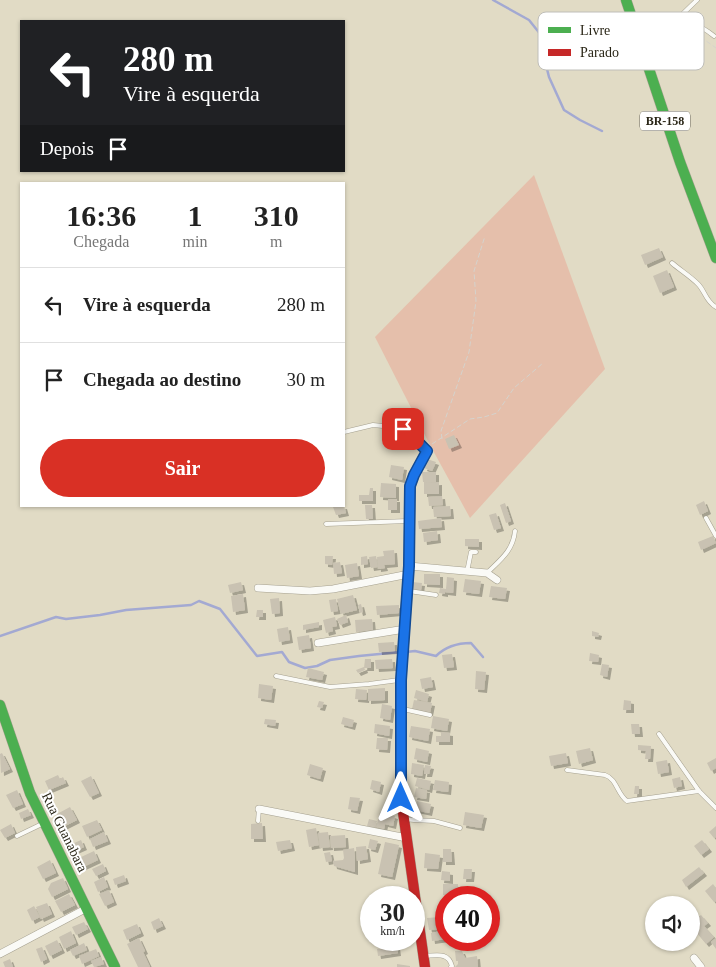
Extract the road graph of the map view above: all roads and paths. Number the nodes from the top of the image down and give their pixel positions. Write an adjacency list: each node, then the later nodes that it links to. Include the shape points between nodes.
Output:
1 (626, 0): 3 (main road, BR-158)
2 (697, 0): 4 (lane)
3 (630, 12)
4 (685, 12)
5 (704, 28): 6 (lane)
6 (714, 36)
7 (649, 70): 9 (main road, BR-158)
8 (485, 236): 14 (path, via 474,270 476,301 469,352 441,432)
9 (716, 258)
10 (672, 263): 11 (lane, via 699,285)
11 (716, 307)
12 (543, 363): 14 (path, via 514,388 497,413 470,419)
13 (345, 432): 15 (lane, via 373,425 393,426 403,429)
14 (442, 438): 15 (path, via 430,445)
15 (427, 451): 17 (main road, via 410,486)
16 (706, 518): 20 (lane)
17 (410, 521): 18 (lane); 22 (main road)
18 (326, 524)
19 (516, 532): 24 (lane, via 509,550)
20 (716, 536)
21 (476, 552): 23 (lane, via 471,552)
22 (409, 570): 23 (street); 26 (street, via 333,589); 27 (main road)
23 (468, 572): 24 (street)
24 (486, 574): 25 (street)
25 (497, 580)
26 (258, 588)
27 (407, 591): 28 (lane); 29 (main road)
28 (436, 595)
29 (404, 629): 30 (street); 32 (main road)
30 (318, 643)
31 (276, 676): 32 (lane, via 330,687)
32 (401, 680): 34 (main road)
33 (0, 705): 43 (main road, Rua Guanabara, via 30,793)
34 (401, 709): 35 (lane); 41 (main road)
35 (430, 715)
36 (659, 734): 38 (lane)
37 (567, 770): 38 (lane, via 610,777 627,800)
38 (699, 790): 39 (lane)
39 (716, 808)
40 (259, 809): 42 (lane); 46 (street)
41 (404, 818): 44 (lane); 46 (main road)
42 (258, 821)
43 (44, 823): 45 (lane); 47 (main road, Rua Guanabara)
44 (460, 828)
45 (17, 836)
46 (407, 838): 50 (main road)
47 (88, 908): 48 (street); 51 (main road, Rua Guanabara)
48 (0, 954)
49 (694, 958): 53 (street)
50 (424, 962): 52 (lane, via 442,956 451,961)
51 (115, 967)
52 (451, 967)
53 (701, 967)

